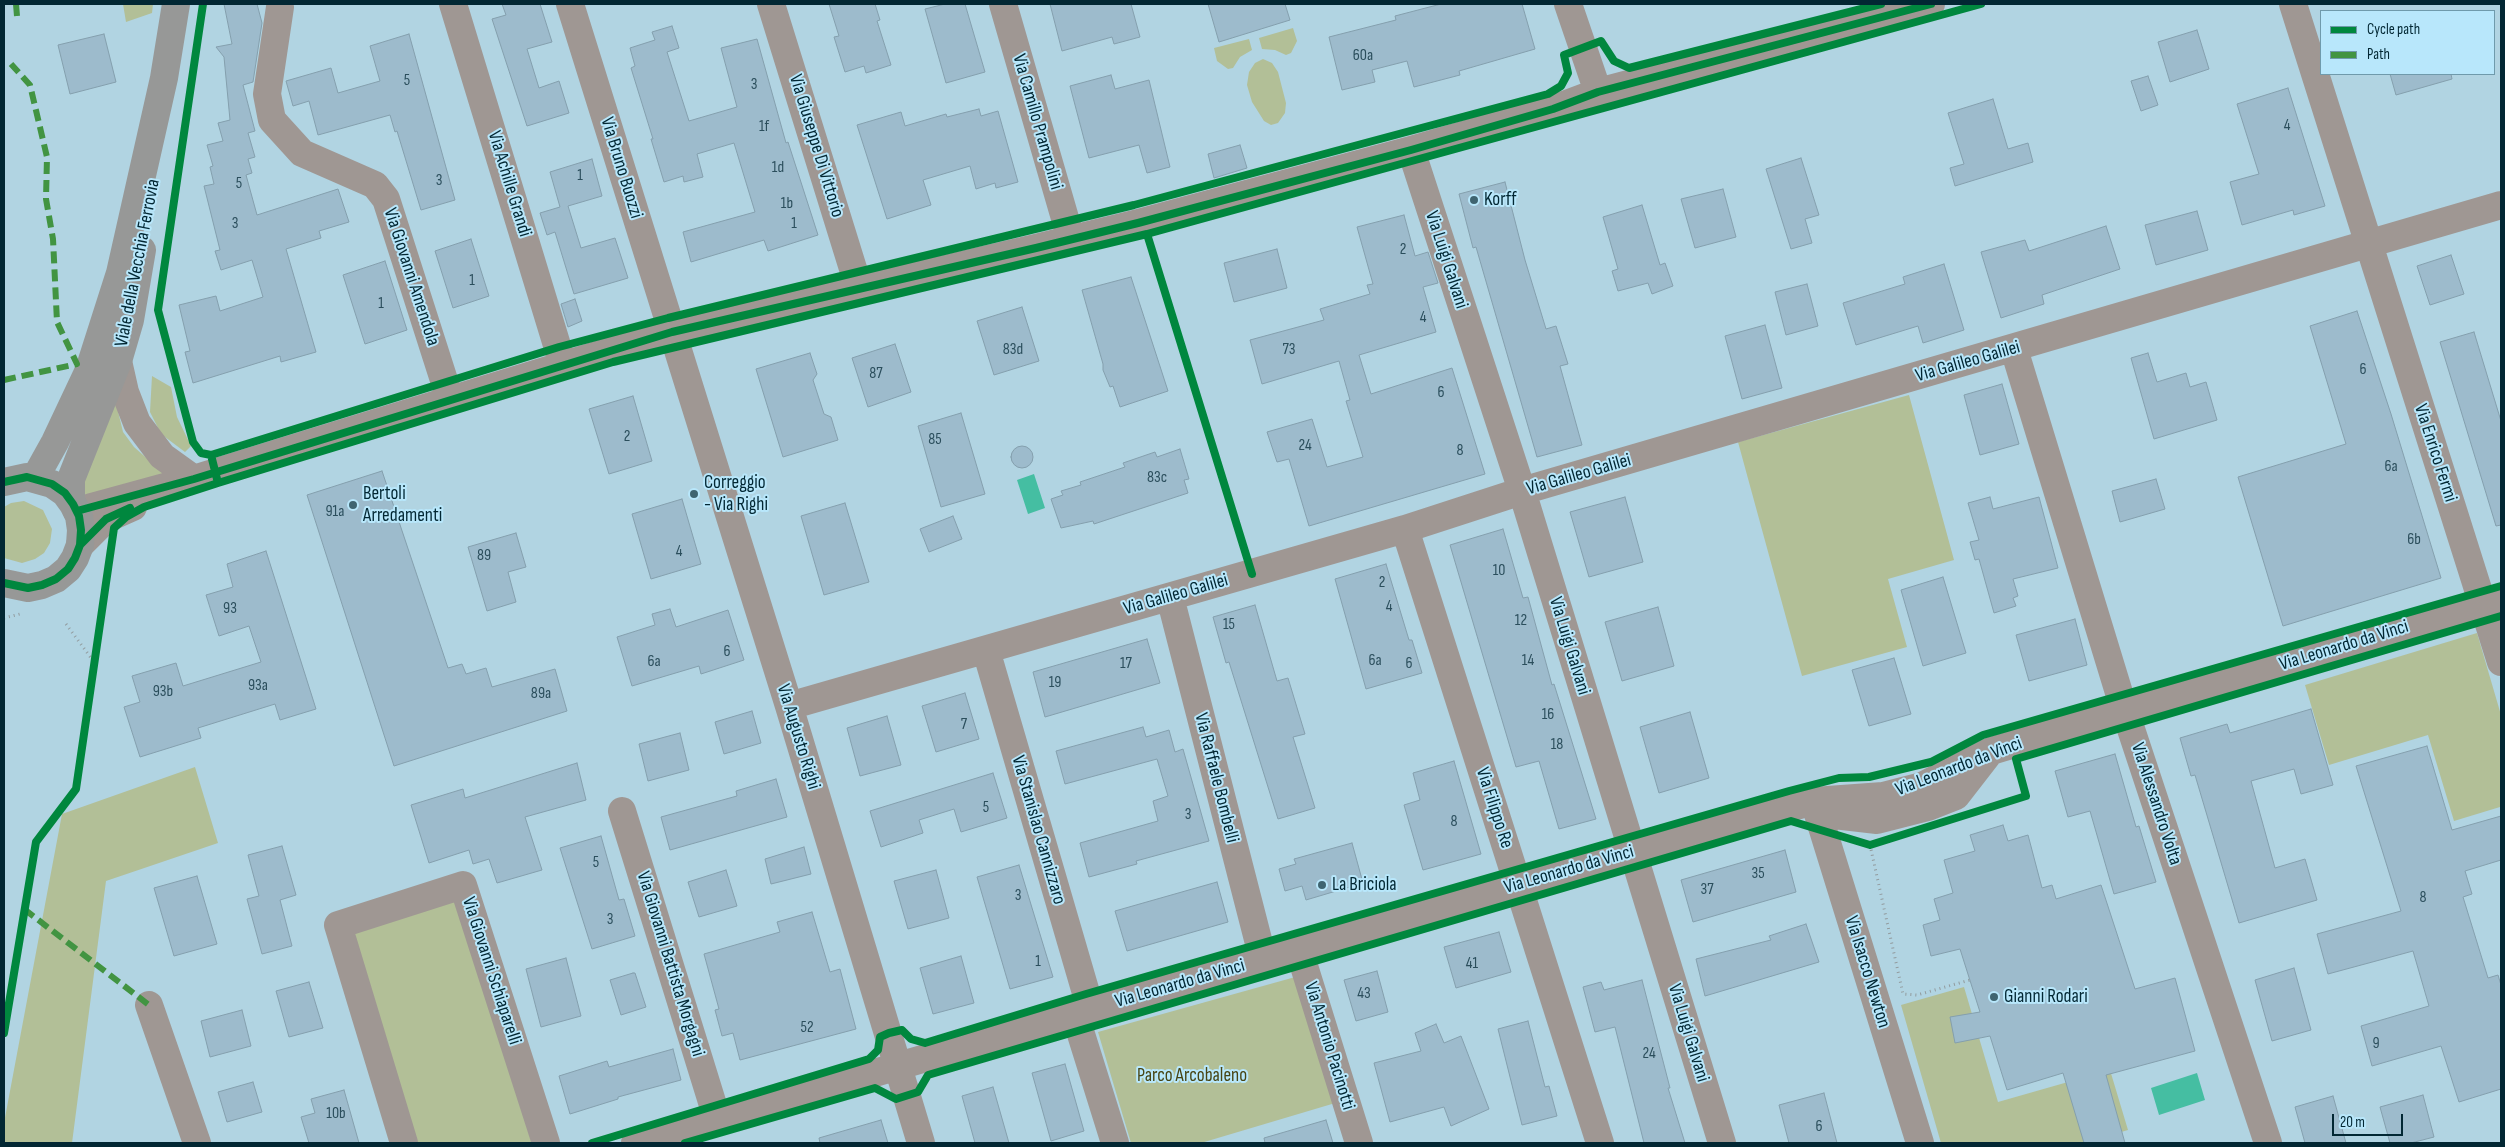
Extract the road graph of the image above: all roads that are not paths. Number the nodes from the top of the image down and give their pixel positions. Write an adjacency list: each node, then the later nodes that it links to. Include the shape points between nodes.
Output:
1 (176, 4): 10 (main road, Viale della Vecchia Ferrovia)
2 (453, 4): 20 (street, Via Achille Grandi)
3 (570, 4): 17 (street, Via Bruno Buozzi)
4 (771, 4): 16 (street, Via Giuseppe Di Vittorio)
5 (1003, 4): 14 (street, Via Camillo Prampolini)
6 (1568, 4): 11 (street)
7 (1931, 4): 11 (street)
8 (2292, 4): 15 (street, Via Enrico Fermi)
9 (280, 7): 21 (street, Via Giovanni Amendola, via 267,94 272,120 302,153 375,185 386,199)
10 (164, 78): 19 (main road, Viale della Vecchia Ferrovia, via 155,178 130,320); 22 (main road, Viale della Vecchia Ferrovia, via 120,273 104,327 89,370 56,442)
11 (1598, 92): 12 (street, via 1553,109)
12 (1411, 150): 14 (street); 25 (street, Via Luigi Galvani)
13 (2501, 205): 15 (street)
14 (1071, 240): 16 (street)
15 (2368, 243): 18 (street, Via Galileo Galilei); 31 (street, Via Enrico Fermi)
16 (859, 288): 17 (street)
17 (672, 332): 20 (street); 34 (street, Via Augusto Righi)
18 (2014, 349): 25 (street, Via Galileo Galilei); 35 (street, Via Alessandro Volta)
19 (118, 361): 23 (street, via 137,423 162,456); 26 (main road, Viale della Vecchia Ferrovia, via 71,479)
20 (564, 365): 21 (street)
21 (450, 400): 23 (street)
22 (35, 478): 24 (main road); 26 (main road, via 58,487)
23 (194, 479): 26 (street); 28 (street, via 106,519)
24 (5, 480)
25 (1522, 492): 27 (street, Via Galileo Galilei); 38 (street, Via Luigi Galvani)
26 (74, 505): 28 (main road, Viale della Vecchia Ferrovia, via 81,523)
27 (1405, 530): 30 (street, Via Galileo Galilei); 39 (street, Via Filippo Re)
28 (80, 545): 29 (main road, via 62,575 42,585)
29 (9, 589)
30 (1170, 597): 32 (street, Via Galileo Galilei); 41 (street, Via Raffaele Bombelli)
31 (2492, 601): 33 (street, Via Enrico Fermi); 35 (street, Via Leonardo da Vinci)
32 (986, 650): 34 (street, Via Galileo Galilei); 43 (street, Via Stanislao Cannizzaro)
33 (2501, 662)
34 (789, 706): 44 (street, Via Augusto Righi)
35 (2126, 712): 36 (street, Via Leonardo da Vinci, via 1991,751 1956,796 1928,807 1877,820 1834,815); 57 (street, Via Alessandro Volta)
36 (1814, 801): 38 (street, Via Leonardo da Vinci); 56 (street, Via Isacco Newton)
37 (622, 811): 45 (street, Via Giovanni Battista Morgagni)
38 (1631, 852): 39 (street, Via Leonardo da Vinci); 55 (street, Via Luigi Galvani)
39 (1518, 885): 40 (street, Via Leonardo da Vinci); 54 (street, Via Filippo Re)
40 (1299, 950): 41 (street, Via Leonardo da Vinci); 53 (street, Via Antonio Pacinotti)
41 (1263, 959): 43 (street, Via Leonardo da Vinci)
42 (149, 1005): 47 (street)
43 (1083, 1012): 44 (street, Via Leonardo da Vinci); 52 (street)
44 (899, 1067): 45 (street, Via Leonardo da Vinci); 51 (street, Via Augusto Righi)
45 (717, 1118): 46 (street, Via Leonardo da Vinci)
46 (686, 1136): 50 (street, Via Leonardo da Vinci)
47 (196, 1143)
48 (404, 1143): 49 (street, Via Giovanni Schiaparelli, via 338,925 463,885)
49 (546, 1143)
50 (634, 1143)
51 (921, 1143)
52 (1115, 1143)
53 (1359, 1143)
54 (1600, 1143)
55 (1722, 1143)
56 (1920, 1143)
57 (2268, 1143)

